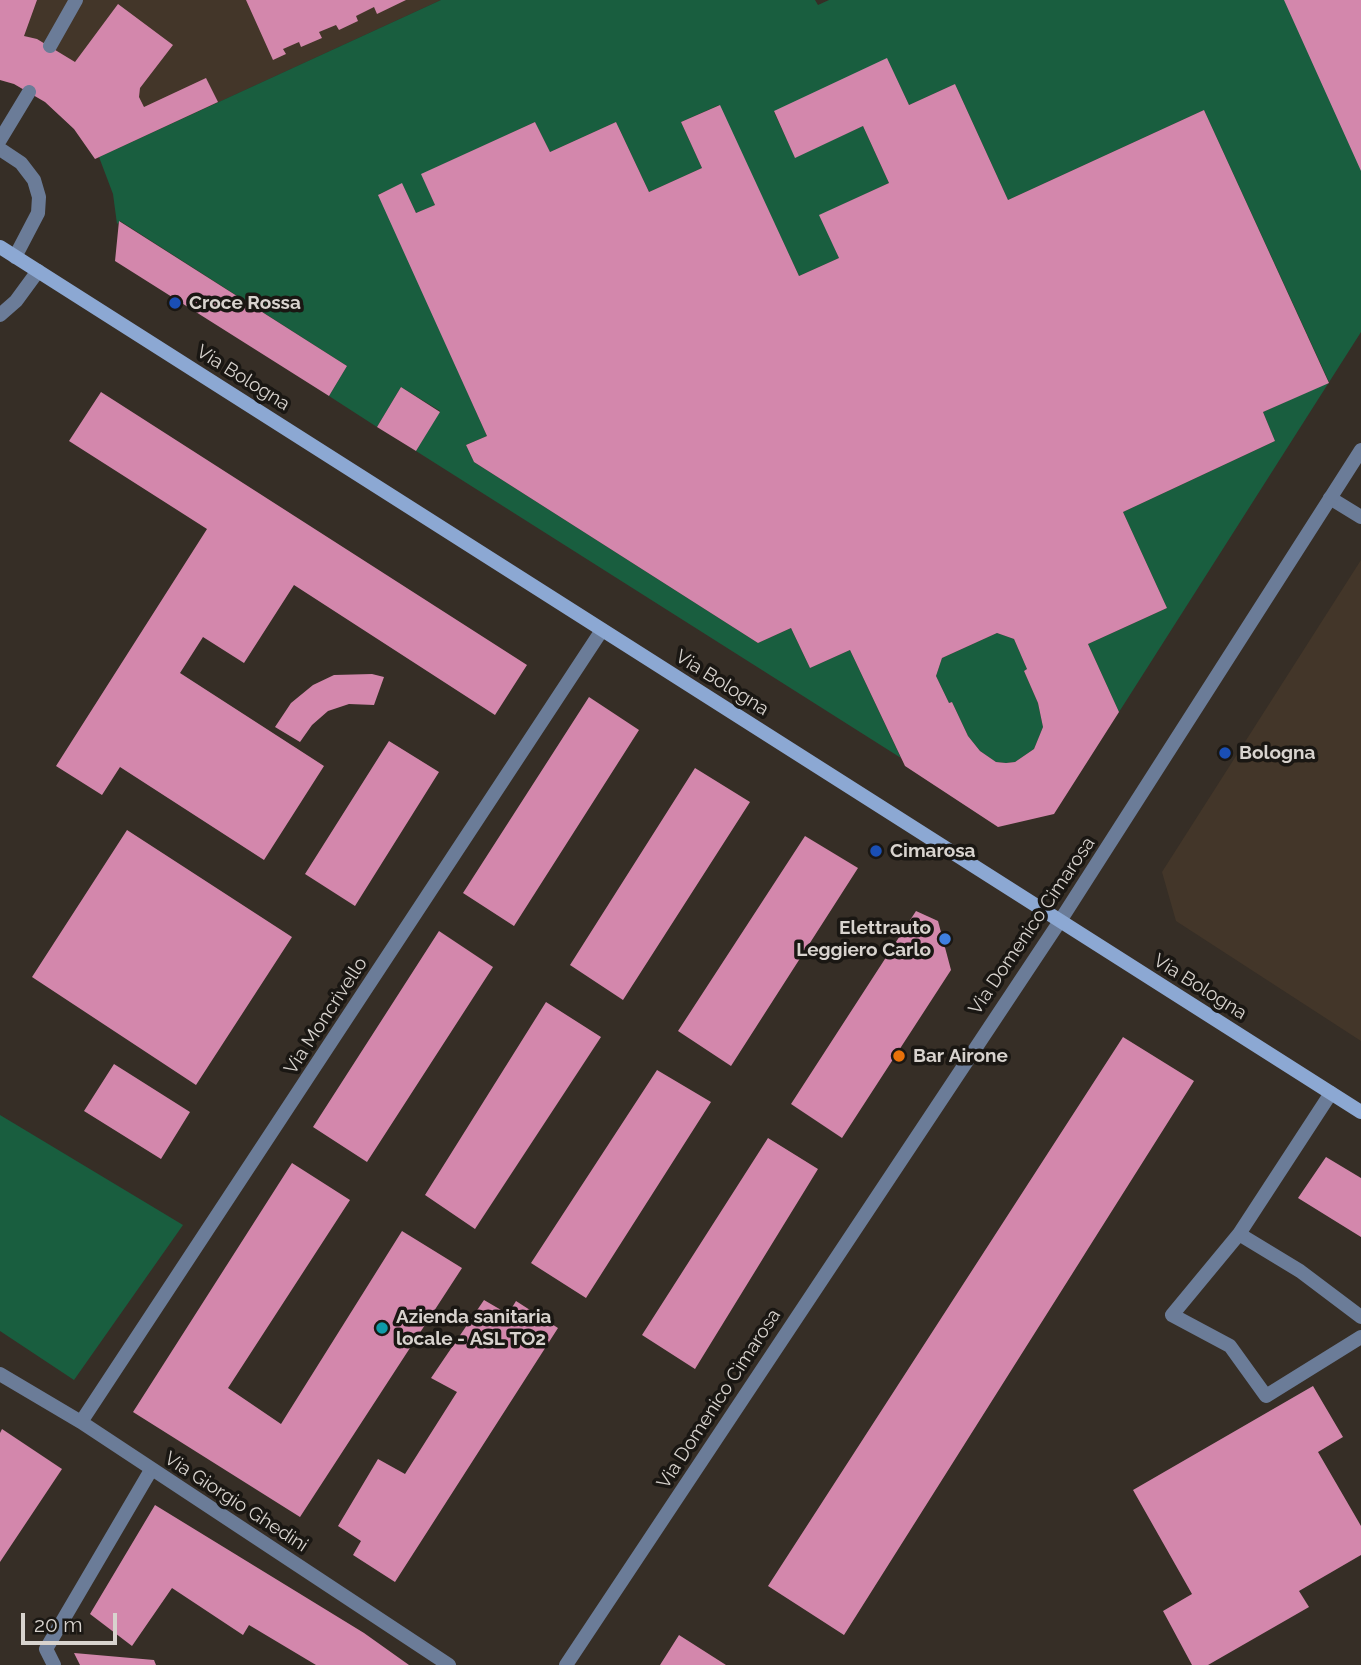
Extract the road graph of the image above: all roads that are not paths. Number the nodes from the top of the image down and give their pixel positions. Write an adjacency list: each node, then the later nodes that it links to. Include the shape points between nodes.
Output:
1 (76, 0): 2 (street)
2 (50, 46)
3 (29, 92): 4 (street)
4 (0, 140)
5 (0, 149): 7 (street, via 21,163 34,180 39,197 38,213)
6 (0, 247): 7 (main road, Via Bologna)
7 (15, 257): 8 (main road, Via Bologna)
8 (38, 271): 9 (street); 13 (main road, Via Bologna)
9 (0, 315)
10 (1361, 450): 11 (street, Via Domenico Cimarosa)
11 (1330, 498): 12 (street); 14 (street, Via Domenico Cimarosa)
12 (1361, 517)
13 (602, 629): 14 (main road, Via Bologna); 21 (street, Via Moncrivello)
14 (1060, 920): 15 (main road, Via Bologna); 25 (street, Via Domenico Cimarosa)
15 (1331, 1093): 16 (main road, Via Bologna); 17 (street)
16 (1361, 1112)
17 (1239, 1234): 18 (street, via 1300,1271); 19 (street, via 1172,1315 1230,1346 1266,1396)
18 (1361, 1317)
19 (1361, 1337)
20 (0, 1374): 21 (street, Via Giorgio Ghedini)
21 (81, 1422): 22 (street, Via Giorgio Ghedini)
22 (151, 1470): 23 (street, via 46,1649); 24 (street, Via Giorgio Ghedini)
23 (54, 1665)
24 (449, 1665)
25 (566, 1665)

